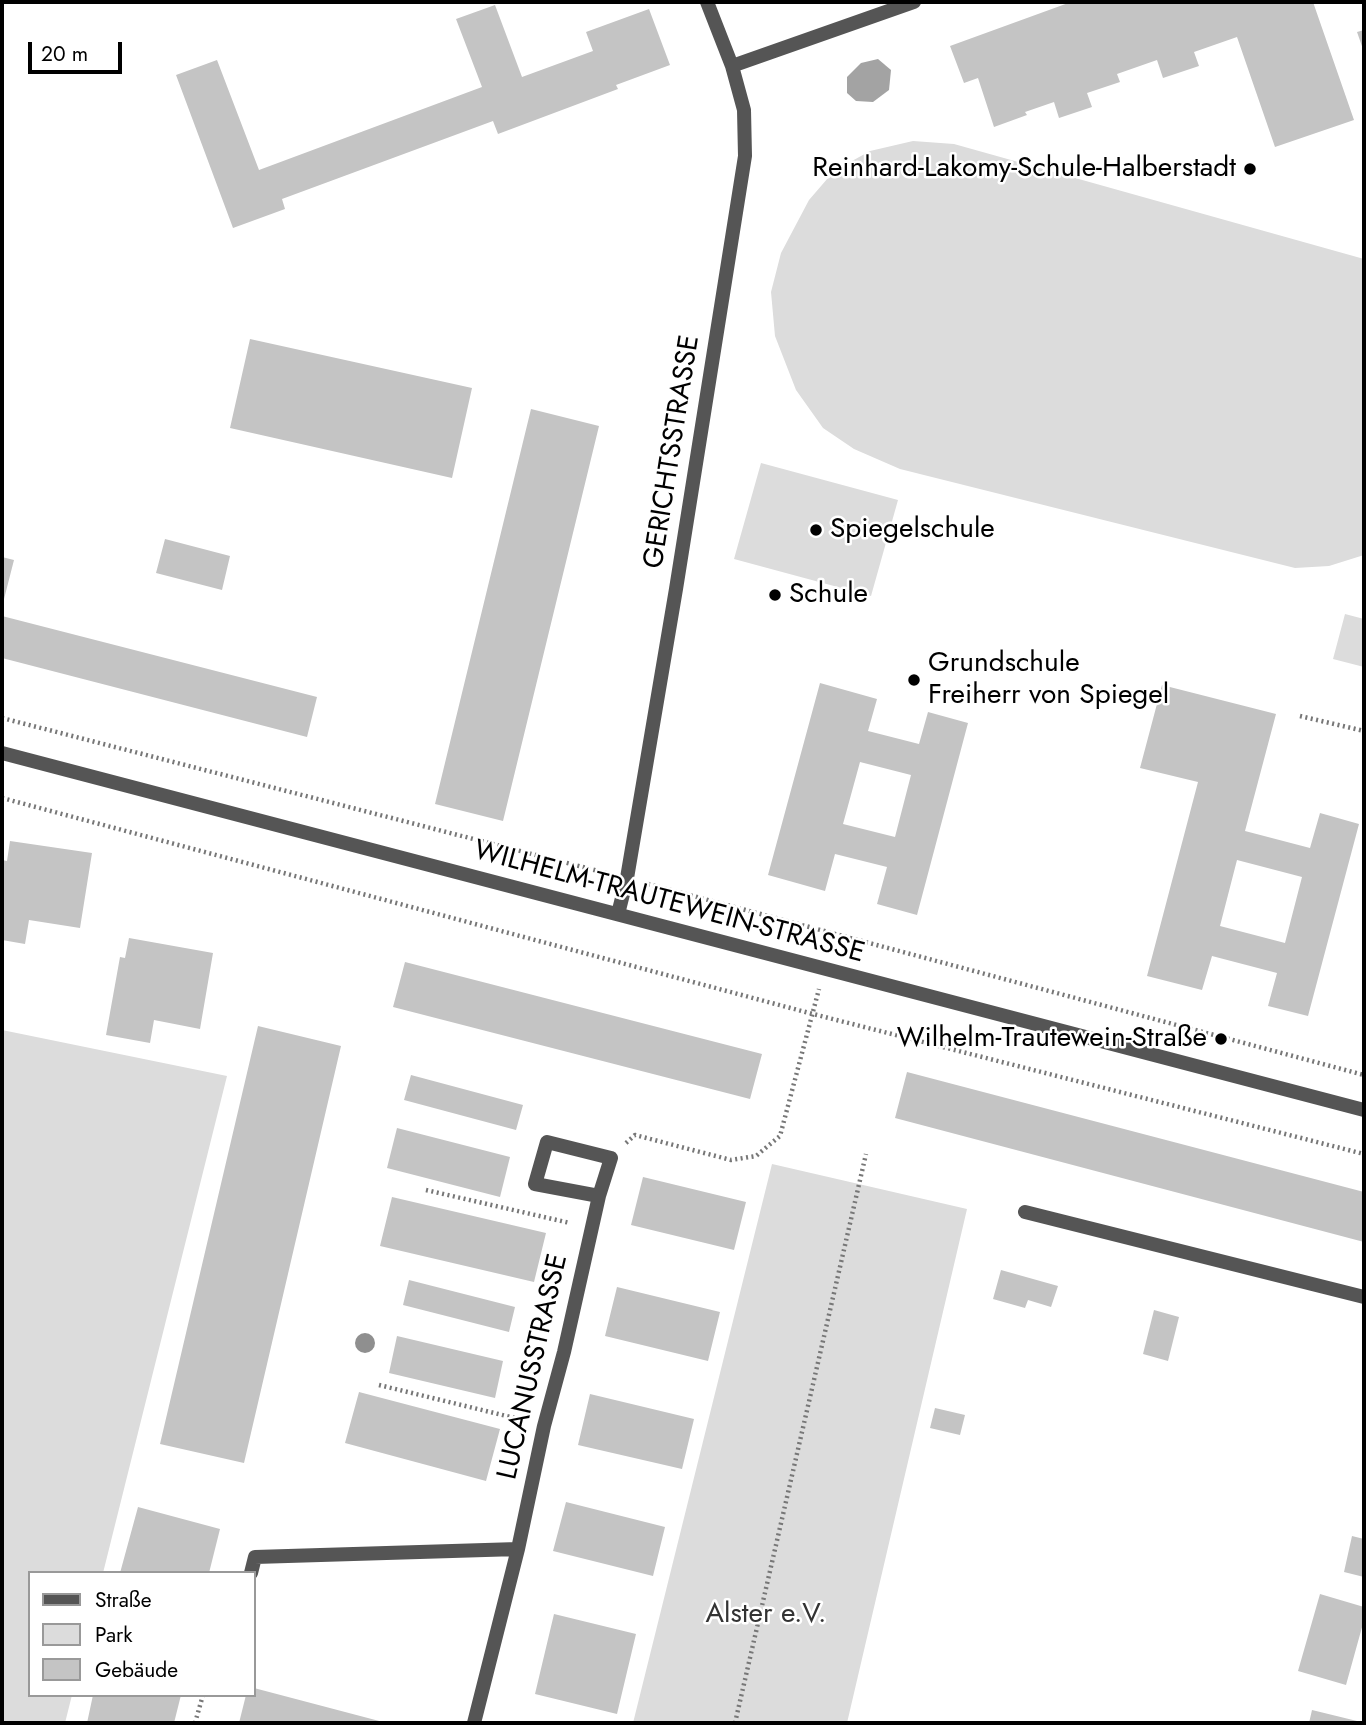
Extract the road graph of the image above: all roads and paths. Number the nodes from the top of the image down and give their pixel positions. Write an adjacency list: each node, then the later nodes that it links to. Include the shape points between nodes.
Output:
1 (707, 2): 3 (street, GERICHTSSTRASSE)
2 (914, 2): 3 (street)
3 (732, 66): 9 (street, GERICHTSSTRASSE, via 744,110 745,156)
4 (1300, 716): 6 (path)
5 (2, 718): 9 (path)
6 (1364, 731)
7 (2, 753): 10 (street, WILHELM-TRAUTEWEIN-STRASSE)
8 (2, 798): 12 (path)
9 (627, 878): 10 (street, GERICHTSSTRASSE); 13 (path)
10 (618, 914): 11 (street, WILHELM-TRAUTEWEIN-STRASSE)
11 (824, 969): 12 (path); 14 (street, WILHELM-TRAUTEWEIN-STRASSE)
12 (813, 1014): 16 (path); 17 (path, via 780,1136 756,1156 731,1160 635,1135)
13 (1364, 1075)
14 (1364, 1110)
15 (866, 1154): 30 (path)
16 (1364, 1154)
17 (611, 1158): 19 (street, LUCANUSSTRASSE); 19 (street, via 547,1142 535,1184)
18 (426, 1190): 21 (path)
19 (599, 1196): 21 (street, LUCANUSSTRASSE)
20 (1026, 1212): 22 (street)
21 (592, 1228): 24 (street, LUCANUSSTRASSE)
22 (1364, 1297)
23 (379, 1385): 24 (path)
24 (544, 1426): 25 (street, LUCANUSSTRASSE)
25 (518, 1549): 26 (street, via 255,1557); 29 (street, LUCANUSSTRASSE)
26 (252, 1571)
27 (202, 1697): 28 (path)
28 (195, 1723)
29 (474, 1723)
30 (735, 1723)

